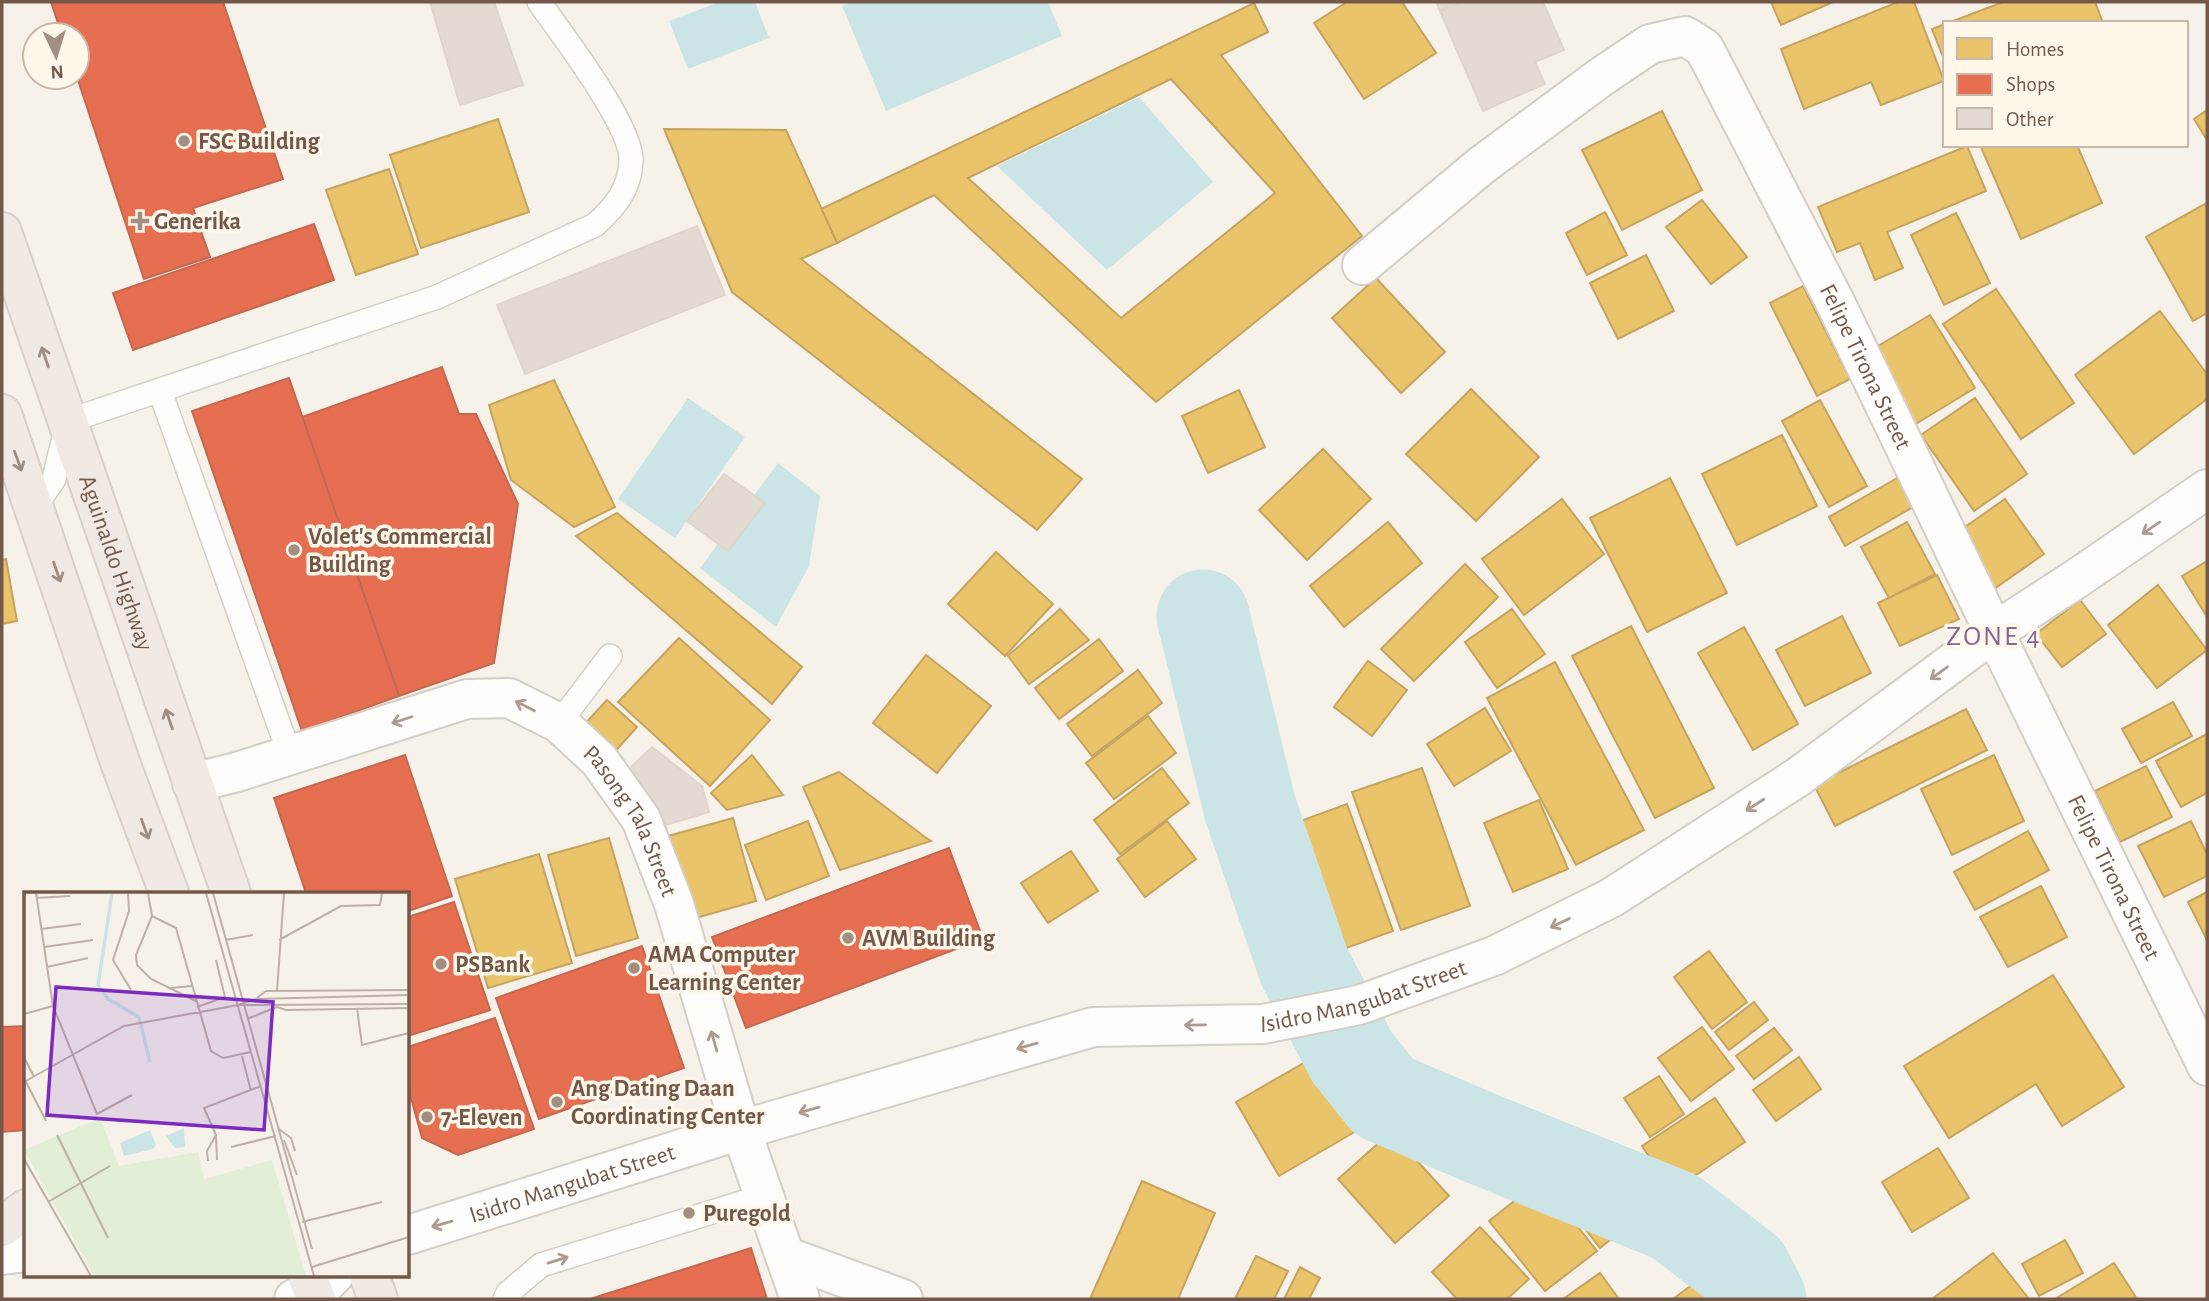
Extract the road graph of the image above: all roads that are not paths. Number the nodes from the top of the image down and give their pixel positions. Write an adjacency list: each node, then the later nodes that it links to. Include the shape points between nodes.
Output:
1 (540, 2): 4 (lane, via 617,116 632,158 628,184 614,207 595,225 437,297)
2 (2, 232): 6 (highway, Aguinaldo Highway, one-way to 2)
3 (1362, 265): 9 (street, Felipe Tirona Street, via 1482,165 1601,77 1650,44 1685,36 1704,48 1717,73 1836,304)
4 (160, 391): 6 (lane); 12 (lane)
5 (2, 414): 8 (highway, one-way to 8)
6 (68, 421): 8 (lane, via 54,479); 13 (highway, Aguinaldo Highway, one-way to 6)
7 (2207, 489): 9 (street, Isidro Mangubat Street, one-way to 9)
8 (35, 507): 14 (highway, one-way to 14)
9 (1994, 632): 16 (street, Felipe Tirona Street); 17 (street, Isidro Mangubat Street, one-way to 17, via 1798,777 1611,898 1494,956 1359,1005 1263,1024 1093,1027)
10 (610, 656): 11 (lane)
11 (559, 723): 13 (street, Pasong Tala Street, one-way to 13, via 509,698 467,699); 17 (street, Pasong Tala Street, one-way to 11, via 674,904 641,819 599,760)
12 (283, 736)
13 (192, 783): 15 (highway, Aguinaldo Highway)
14 (169, 892)
15 (231, 892)
16 (2207, 1066)
17 (741, 1130): 18 (street, Pasong Tala Street); 21 (street, Isidro Mangubat Street, one-way to 21)
18 (764, 1196): 24 (street, Pasong Tala Street); 27 (lane, one-way to 18, via 541,1265)
19 (24, 1210): 20 (highway)
20 (2, 1227)
21 (410, 1234)
22 (24, 1252): 23 (street)
23 (2, 1255)
24 (785, 1256): 28 (street, Pasong Tala Street); 29 (street)
25 (369, 1276): 26 (highway)
26 (378, 1299)
27 (505, 1299)
28 (800, 1299)
29 (903, 1299)

